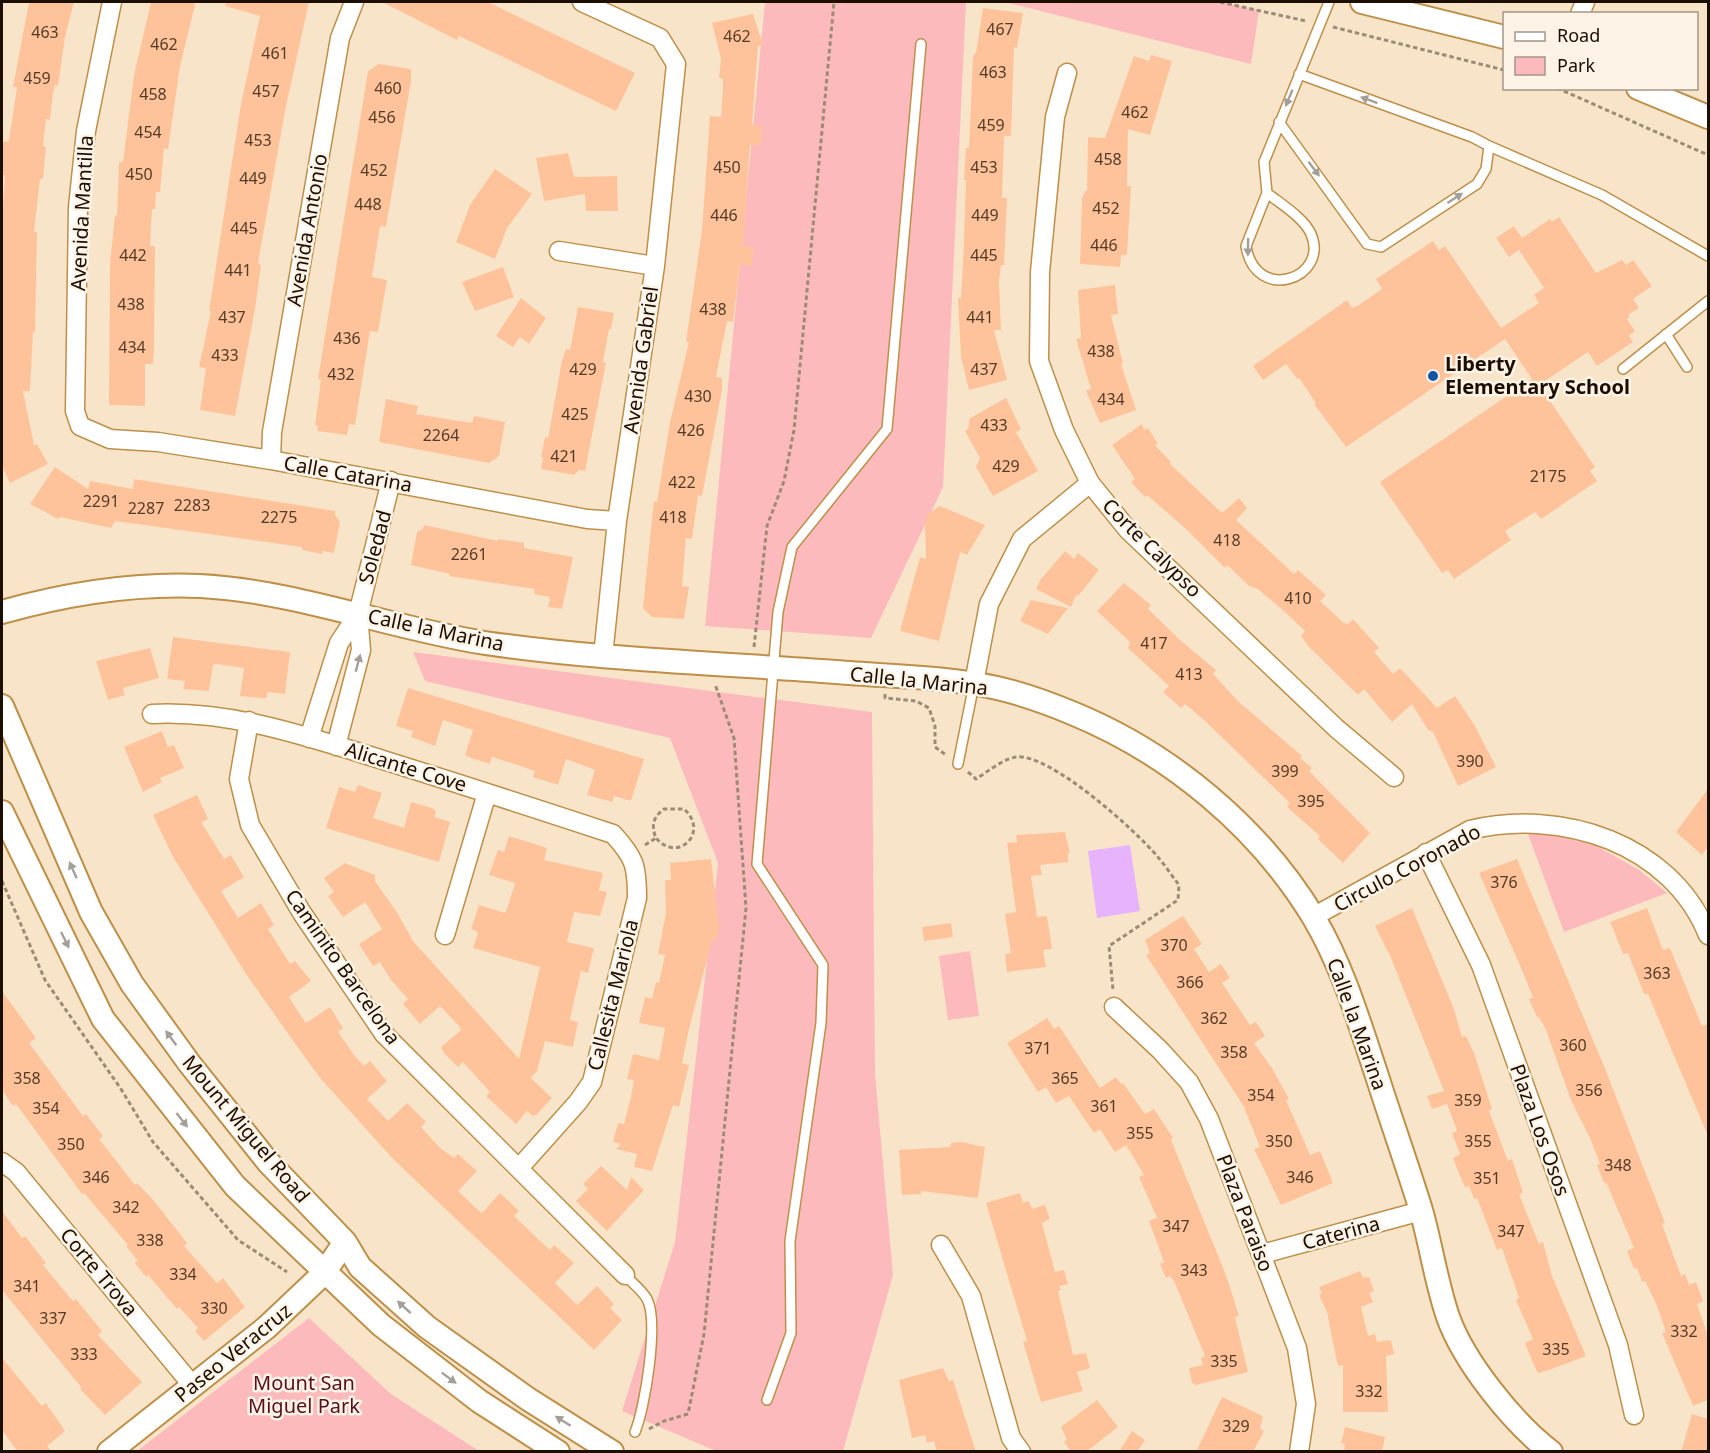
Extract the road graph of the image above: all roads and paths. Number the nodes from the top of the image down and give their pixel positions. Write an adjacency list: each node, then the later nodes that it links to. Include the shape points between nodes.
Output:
1 (112, 2): 28 (street, Avenida Mantilla, via 86,131 78,207 75,411)
2 (354, 2): 29 (street, Avenida Antonio, via 340,38 272,432)
3 (582, 2): 23 (street, Avenida Gabriel, via 660,38 676,64)
4 (834, 2): 36 (path, via 794,430 784,481 767,526)
5 (1220, 2): 8 (path)
6 (1329, 2): 8 (lane)
7 (1362, 2): 9 (street)
8 (1319, 24): 11 (path); 13 (lane)
9 (1503, 38)
10 (921, 44): 36 (lane, via 887,429 792,547)
11 (1503, 69)
12 (1067, 73): 31 (street, Corte Calypso, via 1055,117 1040,254 1040,361 1053,405)
13 (1299, 74): 17 (lane, one-way to 17); 18 (lane, one-way to 13)
14 (1562, 90): 19 (path)
15 (1643, 90): 16 (street)
16 (1708, 117)
17 (1279, 122): 18 (lane, one-way to 18, via 1367,244 1381,247 1477,184 1486,169); 20 (lane, via 1264,162)
18 (1489, 146): 22 (lane, via 1602,195)
19 (1708, 155)
20 (1268, 193): 20 (lane, one-way to 20, via 1249,235 1248,258 1263,276 1284,281 1310,264 1314,243 1305,224)
21 (559, 251): 23 (street)
22 (1708, 256)
23 (655, 266): 32 (street, Avenida Gabriel)
24 (1708, 301): 25 (lane)
25 (1666, 334): 26 (lane); 27 (lane)
26 (1687, 367)
27 (1623, 369)
28 (80, 426): 29 (street, Calle Catarina, via 110,440 158,442)
29 (271, 460): 30 (street, Calle Catarina)
30 (391, 481): 32 (street, Calle Catarina, via 587,519); 34 (street, Soledad)
31 (1090, 483): 39 (street, via 1022,539 989,604); 47 (street, Corte Calypso, via 1128,530 1335,728)
32 (617, 521): 35 (street, Avenida Gabriel)
33 (2, 612): 34 (street, Calle la Marina, via 90,591 160,586 237,589)
34 (358, 614): 35 (street, Calle la Marina, via 483,642); 40 (street, Soledad, via 339,643); 40 (street, Soledad, one-way to 34, via 362,650)
35 (603, 656): 36 (street, Calle la Marina)
36 (763, 667): 37 (street, Calle la Marina); 68 (lane, via 757,864 823,965 822,1023 790,1241 790,1333)
37 (886, 676): 39 (street, Calle la Marina); 46 (path, via 885,698 916,701 930,708 935,747)
38 (724, 680): 70 (path, via 714,685 734,738 746,908 704,1334 688,1414)
39 (975, 683): 46 (lane); 54 (street, Calle la Marina, via 1075,714 1168,765 1249,834)
40 (338, 688): 44 (street, Soledad); 45 (street, Soledad)
41 (2, 706): 61 (street, Mount Miguel Road, one-way to 41, via 268,1162 132,984 91,912)
42 (152, 714): 43 (street, Alicante Cove)
43 (249, 722): 44 (street, Alicante Cove); 59 (street, Caminito Barcelona, via 239,779 250,825 302,913 384,1034)
44 (309, 738): 45 (street, Alicante Cove)
45 (336, 746): 48 (street, Alicante Cove)
46 (958, 764): 57 (path, via 976,779 1016,757 1036,760 1086,791 1125,824 1157,855 1179,885 1178,900 1109,946)
47 (1394, 777)
48 (487, 793): 52 (street, Alicante Cove, via 614,834); 55 (street)
49 (2, 812): 65 (street, Mount Miguel Road, one-way to 65, via 103,1019 236,1186)
50 (656, 838): 50 (path, via 654,818 664,809 684,809 693,820 694,833 686,844 673,848); 52 (path)
51 (1426, 853): 54 (street, Circulo Coronado); 56 (street, Circulo Coronado, via 1470,830 1491,825 1535,822 1578,828 1619,843 1657,868 1689,900); 69 (street, Plaza Los Osos, via 1481,965 1617,1345)
52 (634, 861): 59 (street, Callesita Mariola, via 637,898 592,1082)
53 (2, 881): 64 (path, via 45,981 153,1142 238,1240)
54 (1314, 917): 60 (street, Calle la Marina, via 1348,988)
55 (445, 934)
56 (1708, 935)
57 (1114, 1007): 63 (street, Plaza Paraiso, via 1189,1082 1209,1119)
58 (2, 1162): 67 (street, Corte Trova, via 16,1172)
59 (519, 1168): 66 (street, Caminito Barcelona)
60 (1421, 1211): 63 (street, Caterina); 76 (street, Calle la Marina, via 1449,1320 1491,1388)
61 (345, 1242): 65 (street, Paseo Veracruz); 73 (street, Mount Miguel Road, one-way to 61, via 427,1328 360,1267)
62 (941, 1245): 74 (street, via 971,1296 1011,1438)
63 (1262, 1254): 75 (street, Plaza Paraiso, via 1302,1366 1306,1404)
64 (287, 1272)
65 (324, 1273): 67 (street, Paseo Veracruz, via 267,1327); 72 (street, Mount Miguel Road, one-way to 72, via 381,1325 479,1401)
66 (625, 1275): 70 (lane, via 647,1299 651,1321 650,1367)
67 (193, 1386): 71 (street, Paseo Veracruz)
68 (767, 1400)
69 (1634, 1415)
70 (634, 1432)
71 (109, 1452)
72 (558, 1452)
73 (612, 1452)
74 (1022, 1452)
75 (1299, 1452)
76 (1551, 1452)

